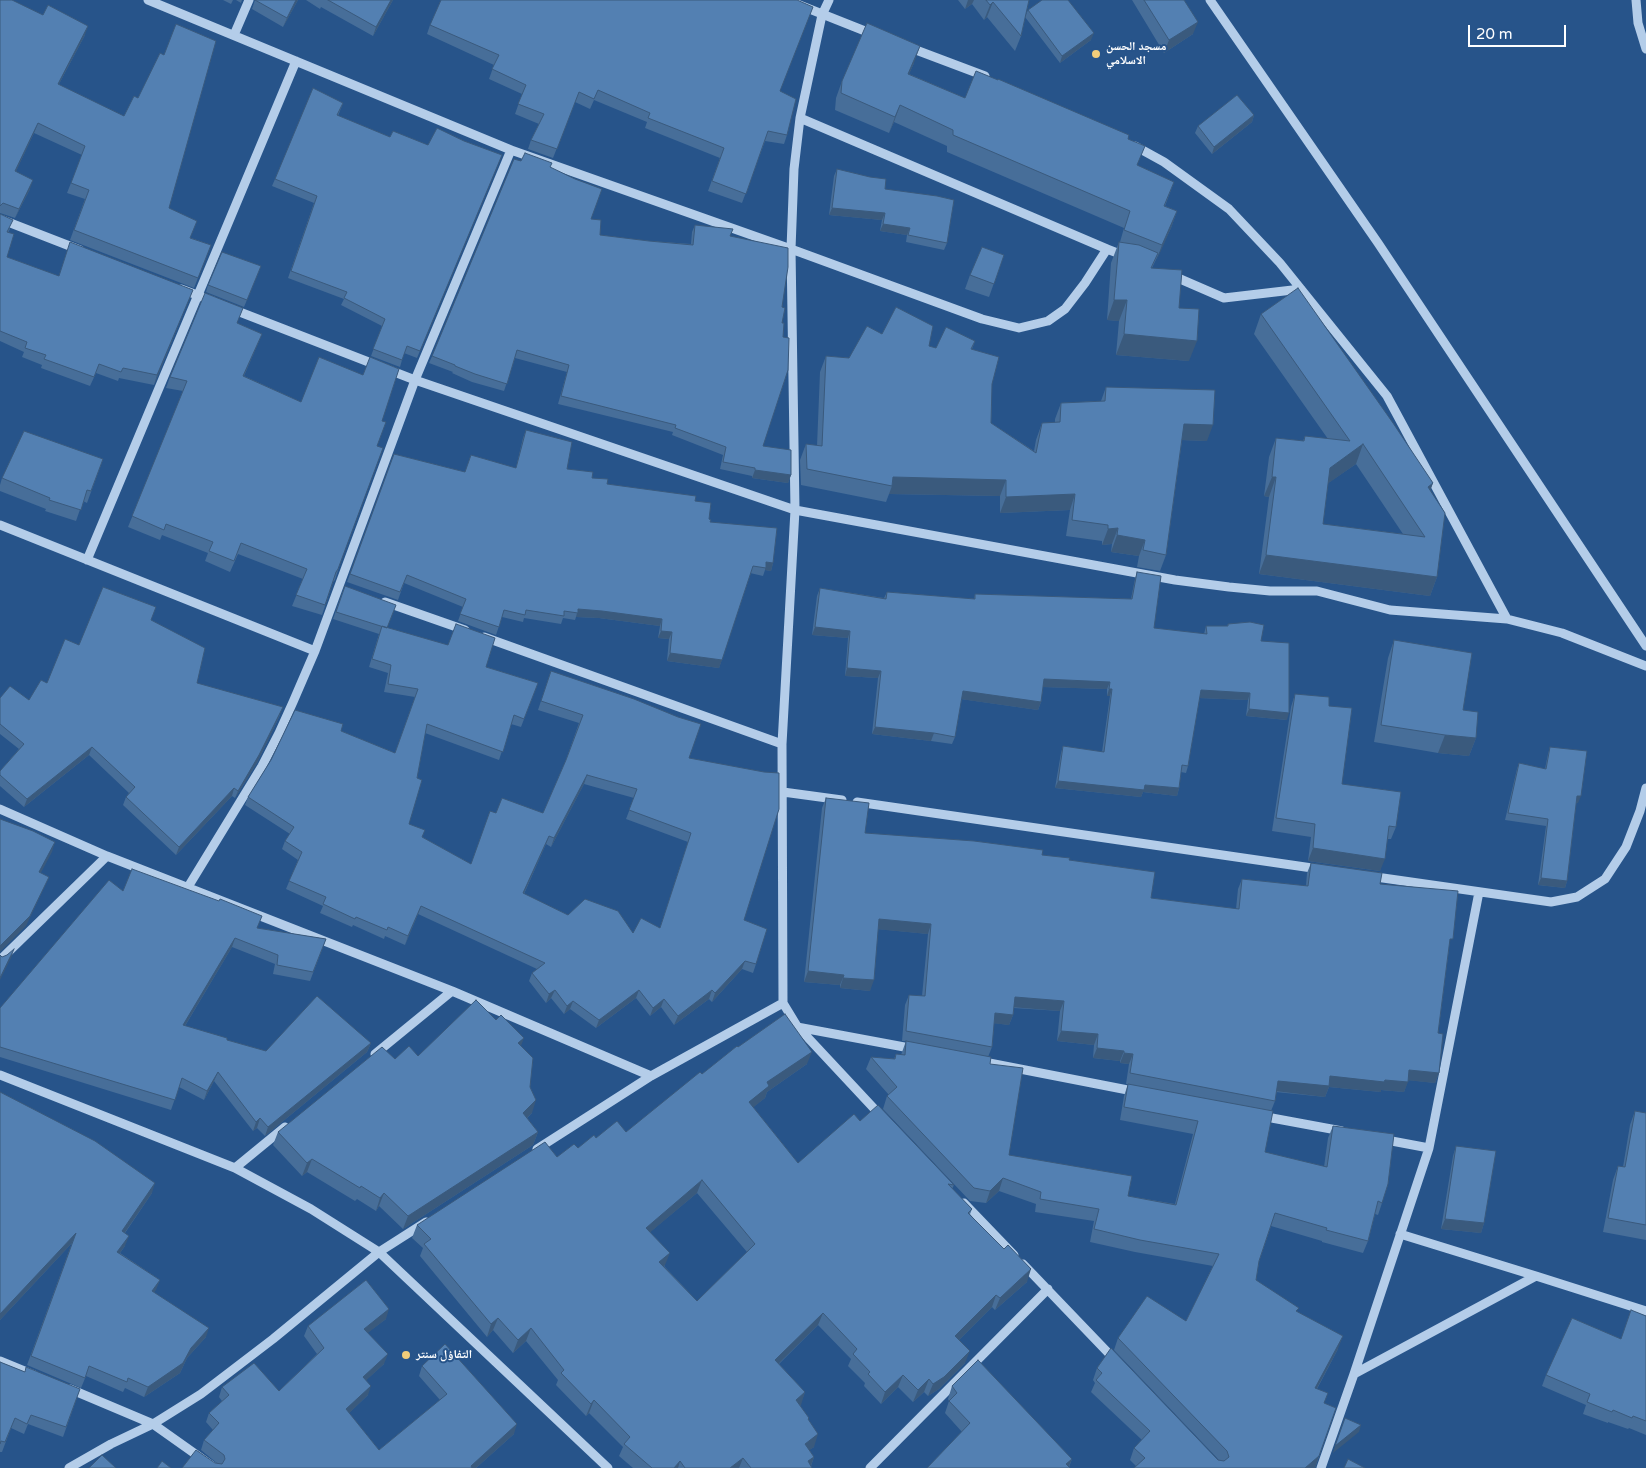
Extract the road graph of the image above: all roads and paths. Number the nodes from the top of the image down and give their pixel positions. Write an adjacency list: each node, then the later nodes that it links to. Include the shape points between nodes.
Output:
1 (148, 0): 8 (street)
2 (249, 0): 8 (street)
3 (787, 0): 7 (street)
4 (829, 0): 7 (street)
5 (1210, 0): 32 (street, via 1378,243)
6 (1636, 0): 9 (street, via 1638,23)
7 (822, 15): 11 (street); 12 (street)
8 (234, 34): 10 (street)
9 (1646, 49)
10 (296, 61): 14 (street); 23 (street)
11 (995, 80)
12 (800, 118): 16 (street); 17 (street)
13 (1131, 144): 22 (street, via 1164,162 1230,209)
14 (511, 150): 16 (street); 24 (street)
15 (0, 219): 18 (street)
16 (791, 249): 17 (street, via 982,319 1019,328 1048,321 1065,309); 25 (street)
17 (1107, 249): 19 (street)
18 (90, 254)
19 (1134, 260)
20 (1161, 270): 22 (street, via 1224,298)
21 (170, 285): 23 (street)
22 (1301, 289): 31 (street, via 1387,396)
23 (197, 296): 24 (street); 27 (street)
24 (415, 380): 25 (street); 28 (street)
25 (795, 510): 31 (street, via 1175,580 1270,591 1317,591 1390,610); 35 (street)
26 (0, 525): 27 (street)
27 (87, 560): 33 (street)
28 (338, 585): 29 (street); 33 (street)
29 (348, 588)
30 (375, 598): 35 (street)
31 (1507, 619): 34 (street, via 1562,633)
32 (1646, 646)
33 (314, 651): 42 (street, via 270,749)
34 (1646, 666)
35 (782, 744): 37 (street)
36 (1646, 788): 43 (street, via 1626,847 1605,879 1577,897 1551,902)
37 (783, 792): 40 (street); 46 (street)
38 (0, 809): 39 (street)
39 (107, 856): 42 (street); 44 (street)
40 (1332, 871)
41 (1361, 875): 43 (street)
42 (188, 886): 45 (street)
43 (1479, 892): 59 (street)
44 (0, 960)
45 (452, 991): 50 (street); 52 (street)
46 (783, 1003): 47 (street); 52 (street)
47 (797, 1026): 48 (street); 55 (street)
48 (923, 1051)
49 (972, 1060): 53 (street)
50 (367, 1061)
51 (0, 1075): 61 (street)
52 (651, 1076): 60 (street)
53 (1147, 1094)
54 (1254, 1114): 57 (street)
55 (885, 1120)
56 (289, 1124): 61 (street)
57 (1351, 1133)
58 (1370, 1136): 59 (street)
59 (1428, 1148): 64 (street)
60 (527, 1156)
61 (235, 1168): 65 (street, via 311,1209)
62 (960, 1199): 67 (street)
63 (437, 1215): 65 (street)
64 (1400, 1234): 66 (street); 71 (street)
65 (379, 1252): 74 (street, via 209,1388); 77 (street)
66 (1536, 1276): 68 (street); 71 (street)
67 (1048, 1290): 70 (street); 78 (street)
68 (1646, 1311)
69 (0, 1361): 72 (street)
70 (1123, 1368)
71 (1354, 1374): 79 (street)
72 (45, 1379)
73 (63, 1387): 74 (street)
74 (153, 1424): 75 (street); 76 (street)
75 (69, 1468)
76 (215, 1468)
77 (608, 1468)
78 (870, 1468)
79 (1321, 1468)

